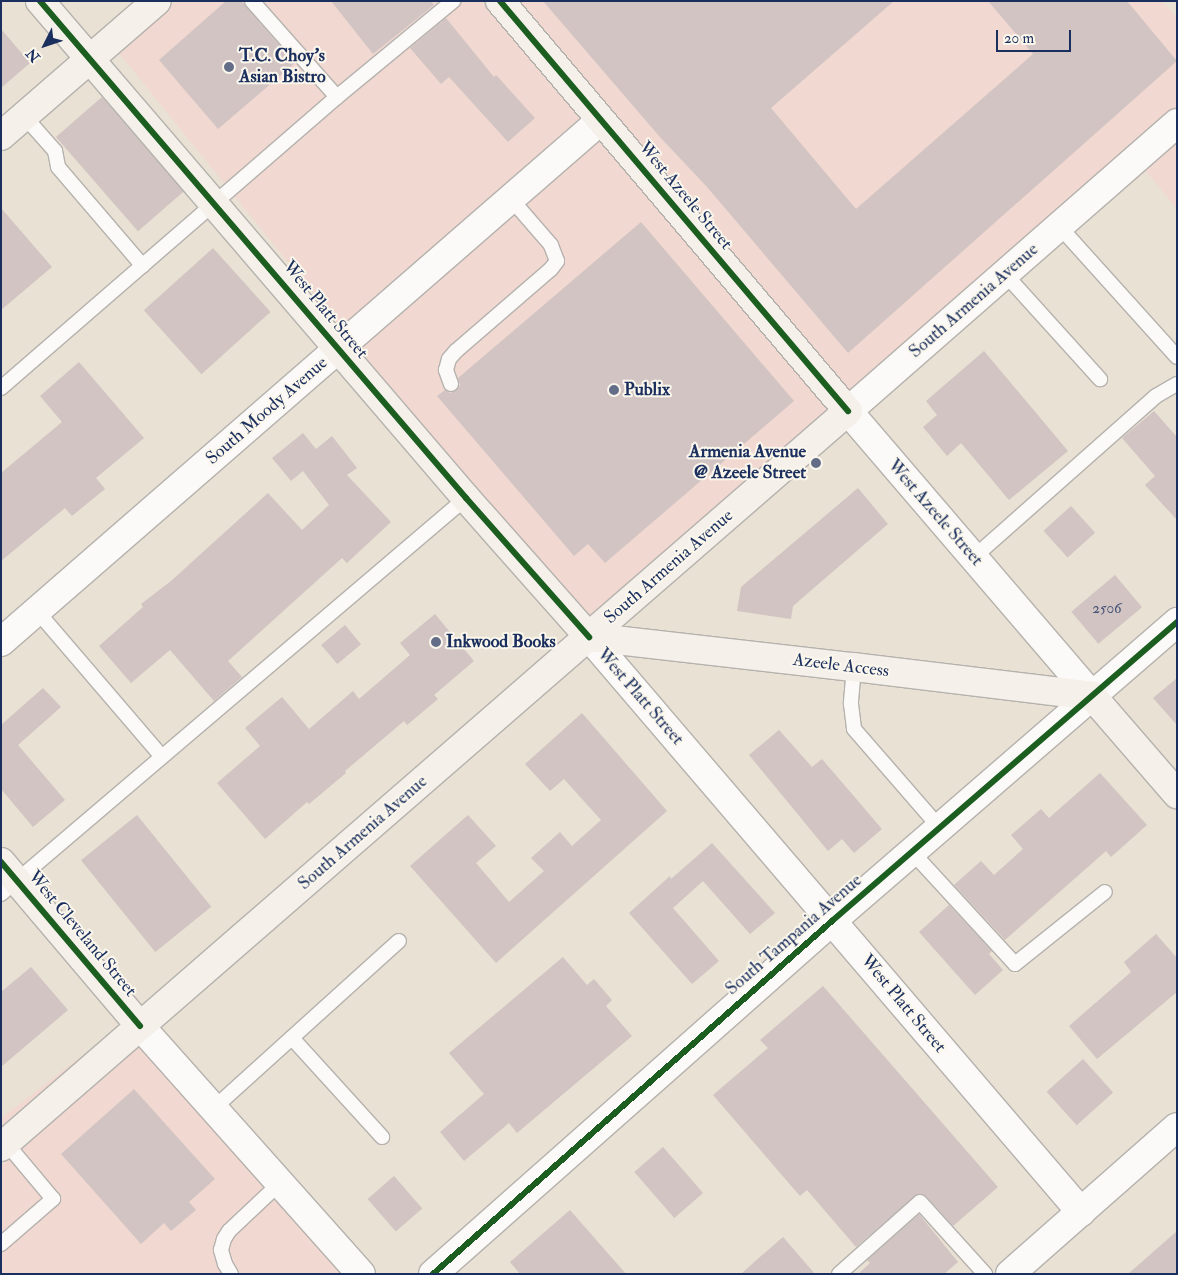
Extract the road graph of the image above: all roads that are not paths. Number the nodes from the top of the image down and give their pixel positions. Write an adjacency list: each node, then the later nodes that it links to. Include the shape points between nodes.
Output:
1 (40, 1): 6 (main road, West Platt Street)
2 (157, 1): 6 (main road)
3 (252, 1): 7 (lane)
4 (453, 1): 7 (lane)
5 (500, 1): 9 (main road, West Azeele Street)
6 (90, 59): 8 (main road); 13 (main road, West Platt Street)
7 (337, 97): 13 (lane)
8 (24, 116): 11 (main road); 15 (lane, via 55,151 58,167)
9 (601, 120): 12 (street, South Moody Avenue); 23 (main road, West Azeele Street)
10 (1177, 123): 14 (street, South Armenia Avenue)
11 (1, 136)
12 (511, 198): 17 (street, South Moody Avenue); 20 (lane, via 551,245 558,261 449,359 446,370)
13 (215, 203): 15 (lane); 17 (main road, West Platt Street)
14 (1059, 226): 16 (street, South Armenia Avenue); 18 (lane)
15 (143, 266): 22 (lane)
16 (1005, 274): 19 (lane); 23 (street, South Armenia Avenue)
17 (338, 349): 24 (main road, West Platt Street); 26 (street, South Moody Avenue)
18 (1177, 357)
19 (1100, 378)
20 (451, 384)
21 (1177, 384): 25 (lane, via 1156,396)
22 (1, 388)
23 (848, 411): 25 (street, West Azeele Street); 28 (main road, South Armenia Avenue)
24 (466, 498): 28 (main road, West Platt Street); 32 (lane)
25 (973, 558): 31 (street, West Azeele Street)
26 (37, 612): 29 (street, South Moody Avenue); 32 (lane)
27 (1177, 622): 31 (street, South Tampania Avenue)
28 (589, 638): 30 (main road, Azeele Access); 38 (street, West Platt Street); 40 (main road, South Armenia Avenue)
29 (1, 642)
30 (854, 667): 31 (main road, Azeele Access); 34 (lane, via 851,704 854,729)
31 (1092, 696): 33 (main road, West Azeele Street); 34 (street, South Tampania Avenue)
32 (162, 757): 36 (lane)
33 (1177, 794)
34 (940, 828): 35 (street, South Tampania Avenue)
35 (912, 852): 37 (lane, via 1015,964); 38 (street, South Tampania Avenue)
36 (6, 879): 40 (main road, West Cleveland Street)
37 (1105, 892)
38 (832, 921): 47 (street, West Platt Street); 51 (street, South Tampania Avenue)
39 (399, 941): 41 (lane)
40 (140, 1026): 42 (street, West Cleveland Street); 45 (main road, South Armenia Avenue)
41 (292, 1038): 42 (lane); 44 (lane)
42 (214, 1108): 46 (street, West Cleveland Street)
43 (1174, 1135): 47 (street)
44 (382, 1137)
45 (4, 1145): 48 (lane, via 53,1199)
46 (280, 1183): 49 (lane, via 224,1239 221,1250 224,1264); 50 (street, West Cleveland Street)
47 (1080, 1212): 54 (street)
48 (1, 1244)
49 (231, 1274)
50 (361, 1274)
51 (433, 1274)
52 (839, 1274): 53 (lane, via 920,1202)
53 (984, 1274)
54 (1010, 1274)

